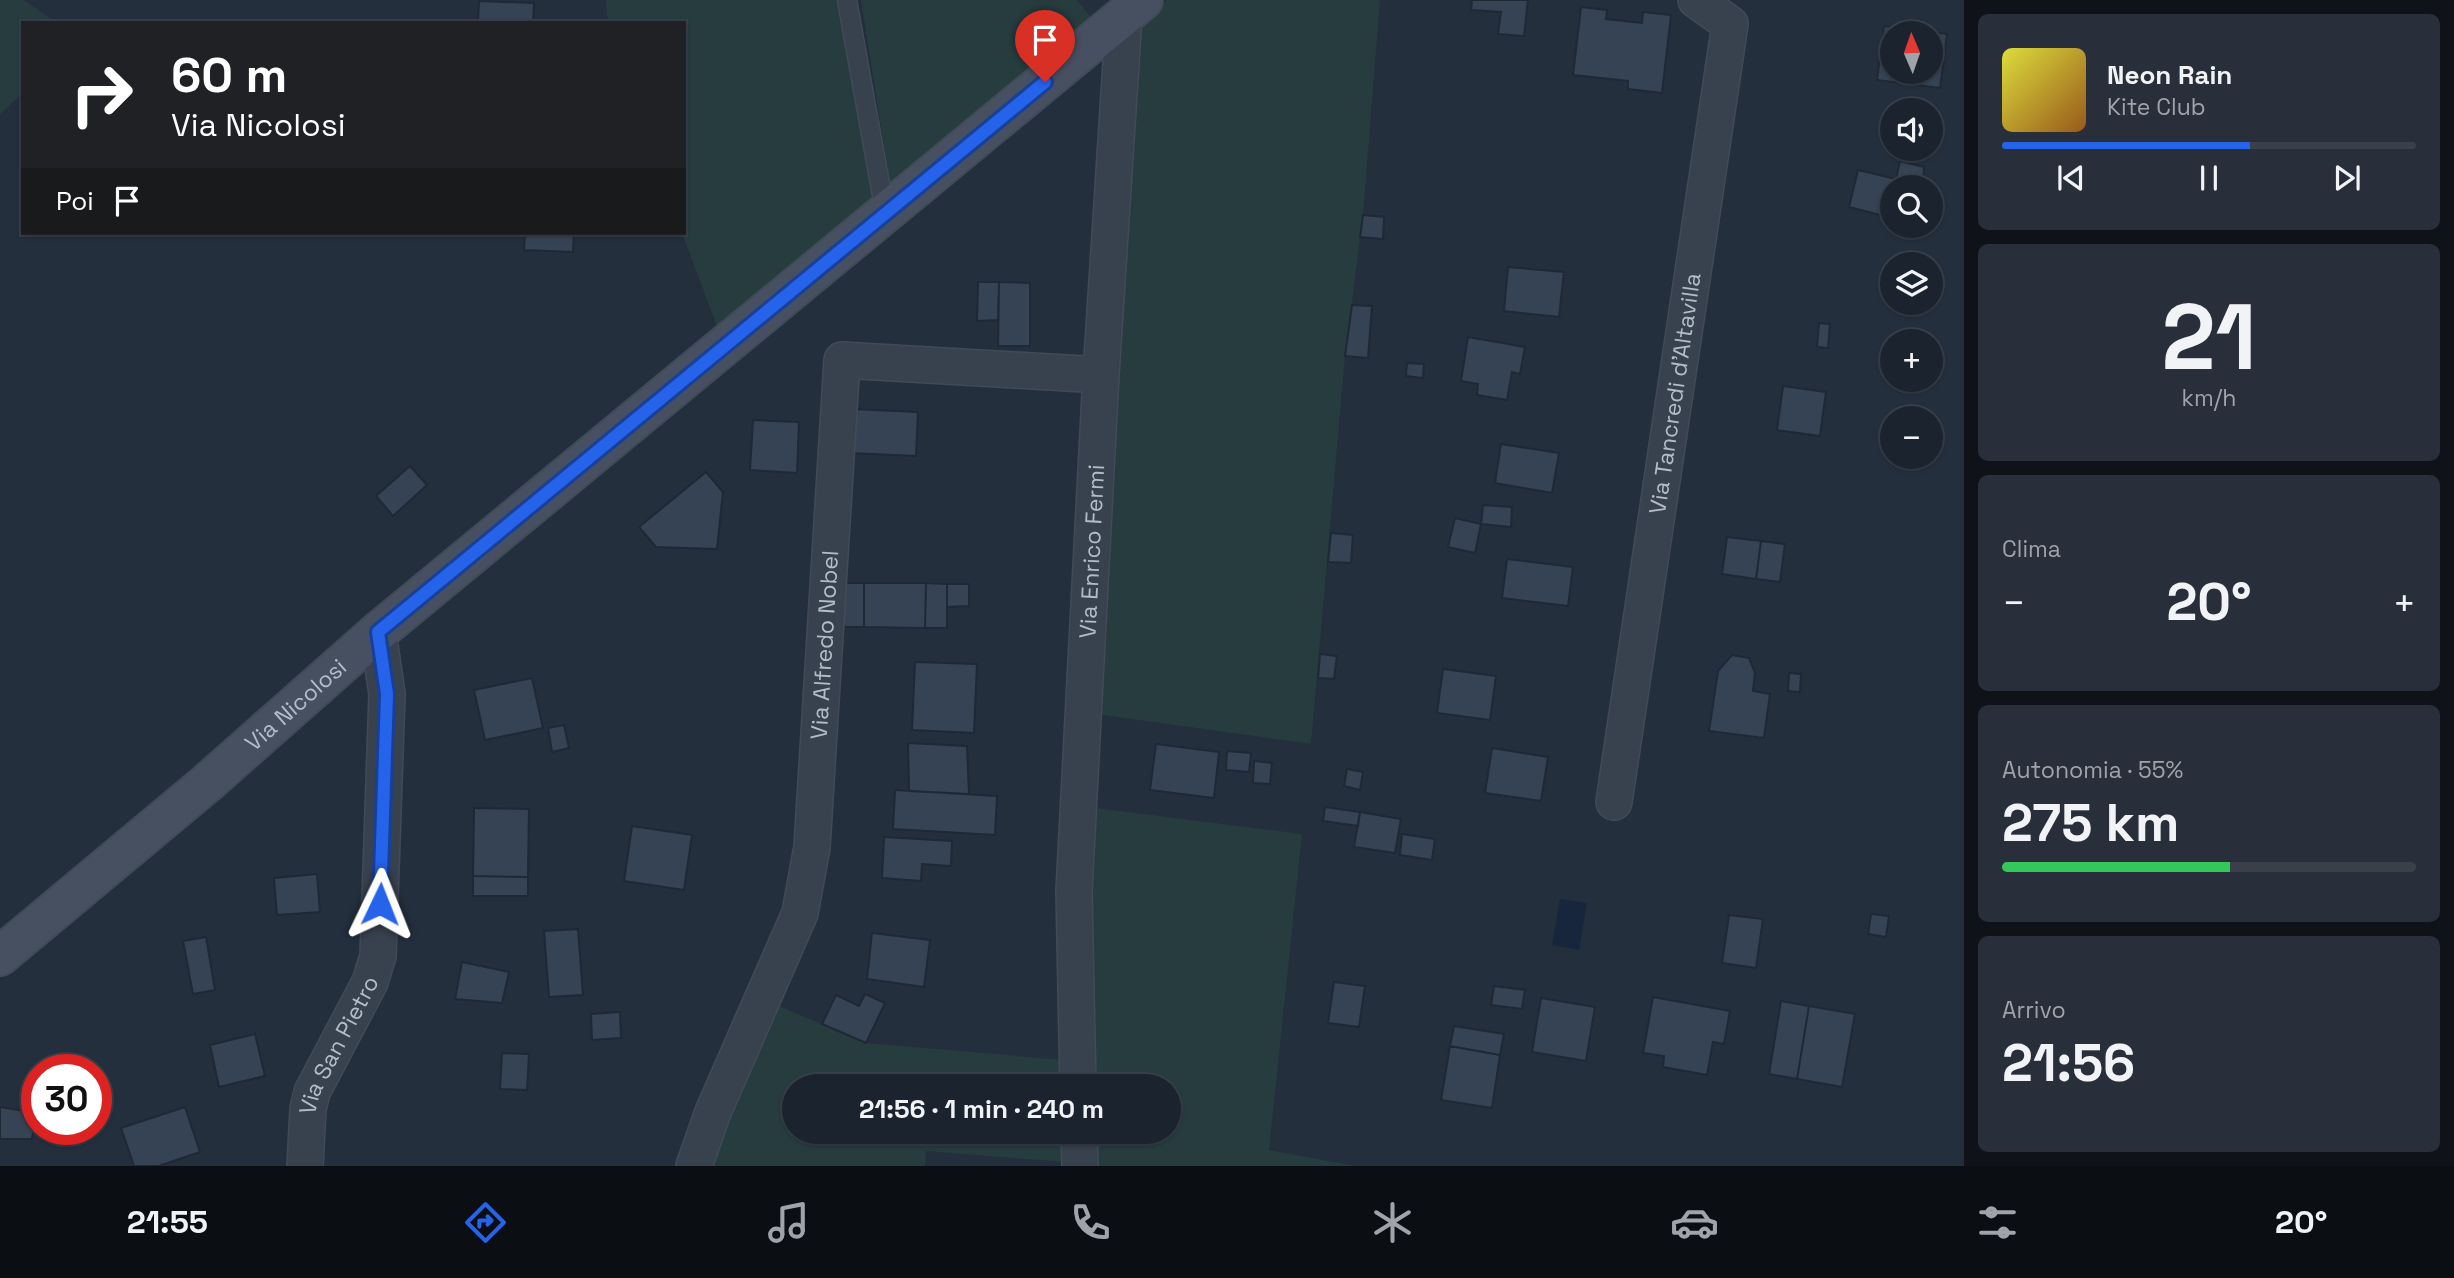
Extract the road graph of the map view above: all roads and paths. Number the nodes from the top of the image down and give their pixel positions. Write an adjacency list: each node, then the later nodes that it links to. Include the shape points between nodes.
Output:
1 (847, 0): 5 (lane)
2 (1696, 0): 4 (street, Via Tancredi d'Altavilla)
3 (1133, 8): 5 (main road, Via Nicolosi); 6 (street, Via Enrico Fermi)
4 (1732, 12): 8 (street, Via Tancredi d'Altavilla)
5 (885, 212): 7 (main road, Via Nicolosi)
6 (1101, 374): 10 (street, Via Enrico Fermi, via 1074,891); 13 (street, Via Alfredo Nobel, via 842,360 812,847 800,913)
7 (378, 632): 9 (main road, Via Nicolosi); 12 (street, Via San Pietro, via 387,694 378,956 370,982 312,1092)
8 (1614, 802)
9 (0, 956)
10 (1078, 1074)
11 (1079, 1144): 14 (street)
12 (305, 1166)
13 (694, 1166)
14 (1080, 1166)

